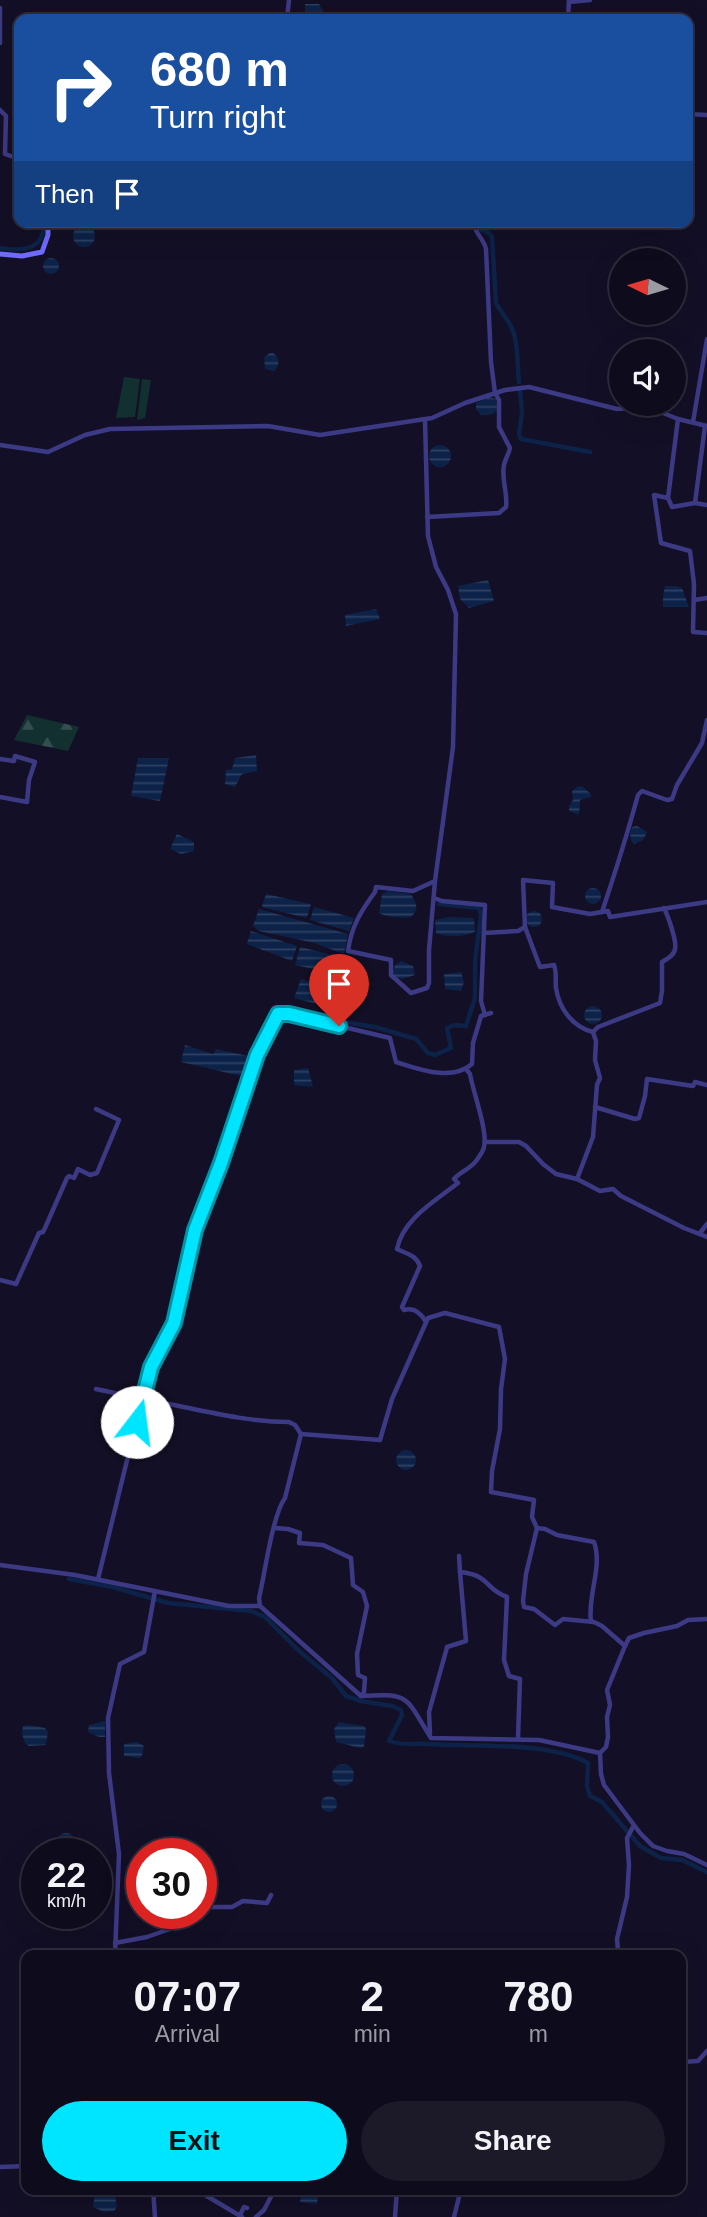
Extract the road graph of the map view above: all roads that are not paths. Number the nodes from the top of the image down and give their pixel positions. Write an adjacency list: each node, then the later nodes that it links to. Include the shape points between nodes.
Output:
1 (590, 0): 2 (street)
2 (569, 1)
3 (0, 8): 4 (street)
4 (0, 43)
5 (0, 110): 6 (street, via 6,117 5,154)
6 (14, 157)
7 (48, 228): 9 (street, via 43,252)
8 (475, 228): 11 (street, via 486,248)
9 (0, 254)
10 (707, 339): 14 (street)
11 (495, 393): 12 (street, via 529,387 617,409 648,407); 13 (street); 20 (street, via 499,427 510,448 504,466 506,507 499,513)
12 (678, 419): 14 (street); 17 (street)
13 (425, 420): 16 (street, via 320,435 268,426 110,429 48,452); 20 (street)
14 (693, 422): 15 (street)
15 (706, 426): 18 (street)
16 (0, 445)
17 (668, 498): 18 (street, via 672,507); 22 (street, via 654,495 661,543 690,551)
18 (695, 503): 19 (street)
19 (707, 505)
20 (427, 517): 27 (street, via 436,568 456,614 453,747)
21 (707, 598): 22 (street)
22 (694, 600): 23 (street, via 694,632)
23 (707, 633)
24 (707, 720): 31 (street, via 702,743 671,799 642,790 638,795)
25 (0, 759): 26 (street, via 14,761 15,756 35,762 27,802)
26 (0, 797)
27 (435, 881): 28 (street); 28 (street, via 413,891 376,887 354,923 348,951 391,960 391,975 411,993 427,988)
28 (434, 898): 33 (street, via 485,905)
29 (707, 902): 30 (street)
30 (664, 908): 31 (street, via 610,917 608,911); 34 (street, via 675,949 662,961 660,1003)
31 (602, 912): 32 (street, via 552,907 553,883 523,880)
32 (525, 927): 33 (street); 34 (street, via 540,967 554,965 559,1001 567,1016 580,1029)
33 (484, 933): 35 (street, via 481,1001 488,1014 478,1022 471,1064)
34 (593, 1032): 37 (street, via 600,1079)
35 (466, 1069): 39 (street); 47 (street, via 445,1074 396,1062 390,1038 278,1014 257,1055 195,1230 174,1323 151,1367)
36 (707, 1085): 37 (street, via 647,1079 639,1118 635,1119)
37 (595, 1107): 40 (street, via 593,1137)
38 (96, 1109): 44 (street, via 119,1120 97,1173 78,1169 74,1178 67,1178 16,1284)
39 (485, 1142): 40 (street, via 519,1142 556,1174); 45 (street, via 473,1165 454,1179 458,1183 419,1215 399,1240 397,1249 410,1253 420,1266 402,1307 420,1313)
40 (577, 1179): 42 (street, via 600,1191 613,1189)
41 (707, 1224): 42 (street)
42 (700, 1233): 43 (street)
43 (707, 1237)
44 (0, 1280)
45 (426, 1323): 48 (street, via 395,1392 380,1440); 50 (street, via 445,1313 499,1326 505,1359 491,1492 534,1500 532,1517)
46 (96, 1389): 47 (street)
47 (142, 1399): 48 (street, via 242,1419 289,1422); 54 (street)
48 (301, 1434): 49 (street)
49 (275, 1528): 56 (street); 60 (street, via 300,1533 299,1543 323,1545 351,1558 353,1585 363,1592 367,1606 357,1654 358,1675 365,1678)
50 (537, 1528): 58 (street, via 594,1542); 58 (street, via 524,1607 555,1625 563,1619)
51 (459, 1556): 53 (street)
52 (0, 1565): 54 (street)
53 (460, 1572): 61 (street, via 466,1641 447,1647 429,1712); 62 (street, via 476,1573 494,1592 507,1597 504,1660 509,1676 520,1679)
54 (98, 1580): 55 (street)
55 (155, 1593): 56 (street, via 229,1606); 67 (street, via 144,1652 120,1664 108,1718 119,1854)
56 (260, 1606): 60 (street)
57 (707, 1619): 59 (street, via 644,1633 629,1638)
58 (591, 1622): 59 (street)
59 (625, 1646): 63 (street, via 607,1690 608,1737)
60 (361, 1696): 61 (street, via 393,1694 407,1700)
61 (431, 1738): 62 (street)
62 (518, 1738): 63 (street)
63 (600, 1753): 64 (street, via 604,1785)
64 (633, 1828): 65 (street, via 653,1846); 69 (street, via 627,1838 627,1897)
65 (707, 1865)
66 (271, 1895): 67 (street, via 267,1903 243,1901 232,1907 203,1908 201,1918)
67 (115, 1943): 68 (street)
68 (115, 1950)
69 (618, 1950)
70 (707, 2051): 71 (street, via 698,2060)
71 (686, 2061)
72 (21, 2166): 73 (street)
73 (0, 2167)
74 (153, 2195): 82 (street)
75 (204, 2195): 80 (street)
76 (272, 2195): 83 (street)
77 (397, 2195): 84 (street)
78 (460, 2195): 85 (street)
79 (247, 2208): 81 (street)
80 (232, 2215): 81 (street)
81 (241, 2216)
82 (155, 2217)
83 (256, 2217)
84 (395, 2217)
85 (454, 2217)

